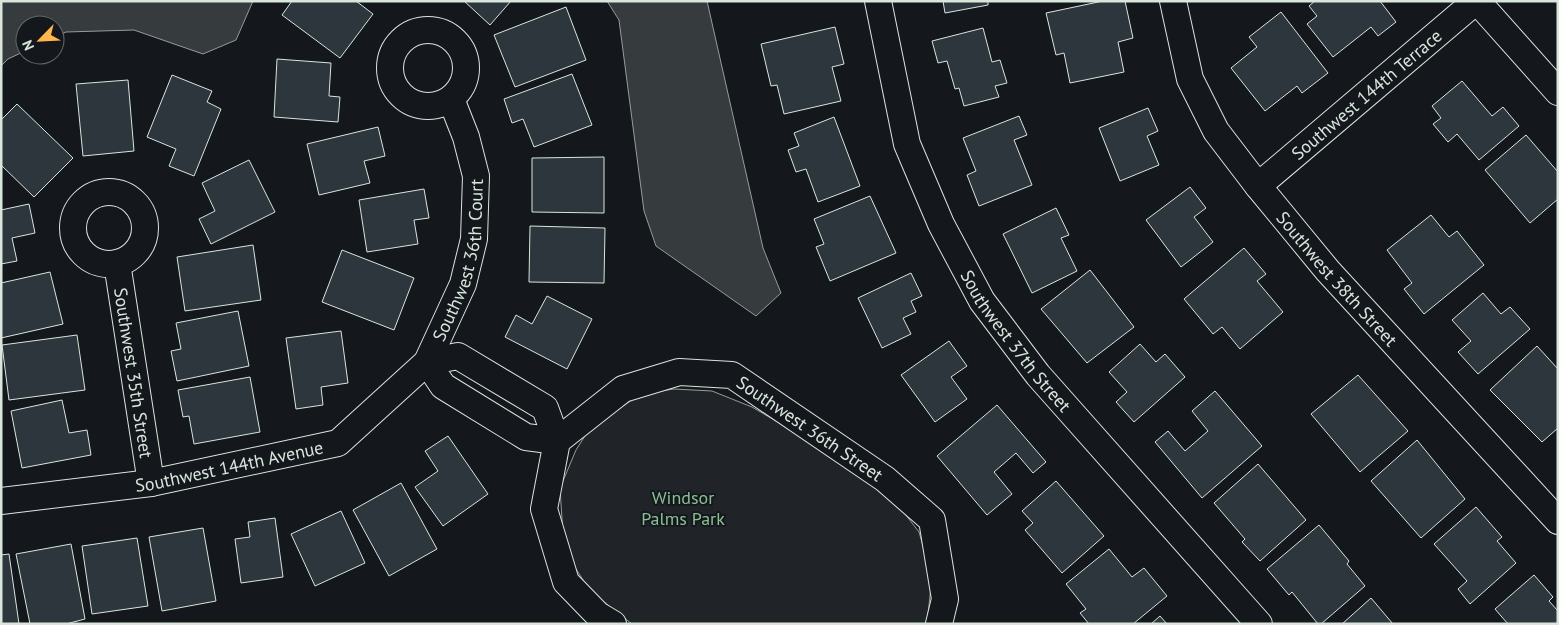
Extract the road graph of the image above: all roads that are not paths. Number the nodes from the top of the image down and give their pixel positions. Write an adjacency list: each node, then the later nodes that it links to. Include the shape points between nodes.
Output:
1 (878, 1): 15 (street, Southwest 37th Street, via 907,144 941,224 982,301 1038,375)
2 (1173, 1): 6 (street, Southwest 38th Street, via 1190,79 1216,131)
3 (1477, 1): 4 (street); 6 (street, Southwest 144th Terrace)
4 (1558, 92)
5 (450, 99): 8 (street, Southwest 36th Court, via 466,137 476,176 474,239 463,284)
6 (1258, 186): 12 (street, Southwest 38th Street, via 1328,271)
7 (117, 264): 10 (street, Southwest 35th Street)
8 (427, 362): 9 (street, via 443,386 526,437); 9 (street, via 458,356 544,408); 10 (street, Southwest 144th Avenue, via 338,443)
9 (557, 441): 13 (street, via 544,509 566,582 598,615); 14 (street, Southwest 36th Street, via 623,389 679,372 732,375 885,479 932,520 945,599)
10 (151, 483): 11 (street, Southwest 144th Avenue)
11 (1, 501)
12 (1558, 521)
13 (612, 624)
14 (940, 624)
15 (1259, 624)

